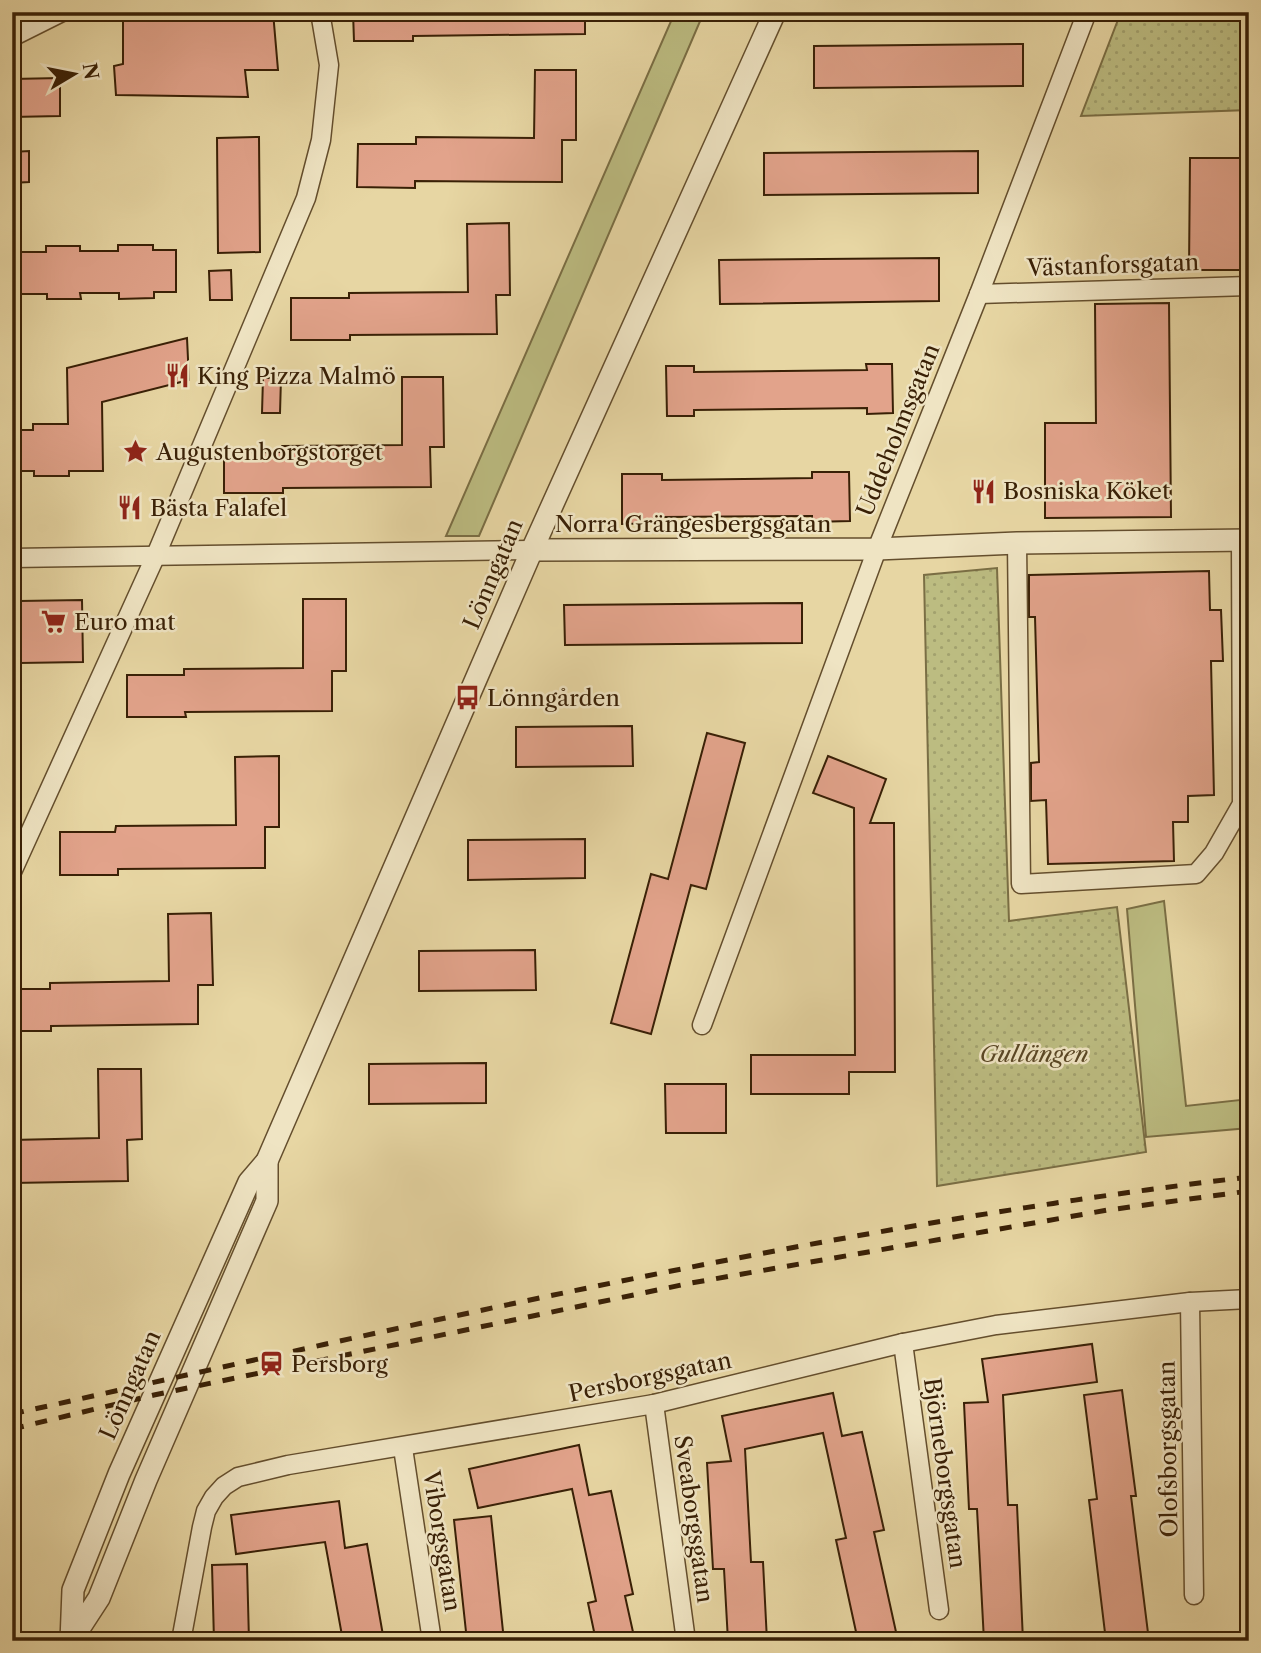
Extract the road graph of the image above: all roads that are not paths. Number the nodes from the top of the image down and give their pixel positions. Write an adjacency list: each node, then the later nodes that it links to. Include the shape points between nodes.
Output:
1 (61, 12): 5 (street)
2 (320, 12): 12 (street, via 329,65 321,140 306,198)
3 (775, 12): 11 (street, Lönngatan)
4 (1087, 12): 7 (street, Uddeholmsgatan)
5 (12, 37)
6 (1249, 286): 7 (street, Västanforsgatan)
7 (979, 294): 10 (street, Uddeholmsgatan)
8 (1245, 540): 9 (street, Norra Grängesbergsgatan); 9 (street, via 1242,804 1214,853 1196,874 1021,884)
9 (1017, 543): 10 (street, Norra Grängesbergsgatan)
10 (877, 549): 11 (street, Norra Grängesbergsgatan); 15 (street, Uddeholmsgatan)
11 (532, 550): 12 (street, Norra Grängesbergsgatan); 23 (street, Lönngatan, via 267,1161 267,1201 99,1598)
12 (156, 555): 13 (street, Norra Grängesbergsgatan); 14 (street)
13 (12, 558)
14 (12, 872)
15 (702, 1025)
16 (1249, 1300): 17 (street, Persborgsgatan)
17 (1190, 1302): 18 (street, Persborgsgatan, via 996,1325); 21 (street, Olofsborgsgatan)
18 (903, 1343): 19 (street, Persborgsgatan); 22 (street, Björneborgsgatan)
19 (654, 1404): 20 (street, Persborgsgatan); 26 (street, Sveaborgsgatan)
20 (402, 1448): 24 (street, Persborgsgatan, via 256,1472 223,1486 206,1511); 25 (street, Viborgsgatan)
21 (1195, 1595)
22 (939, 1610)
23 (71, 1641)
24 (181, 1641)
25 (432, 1641)
26 (686, 1641)

